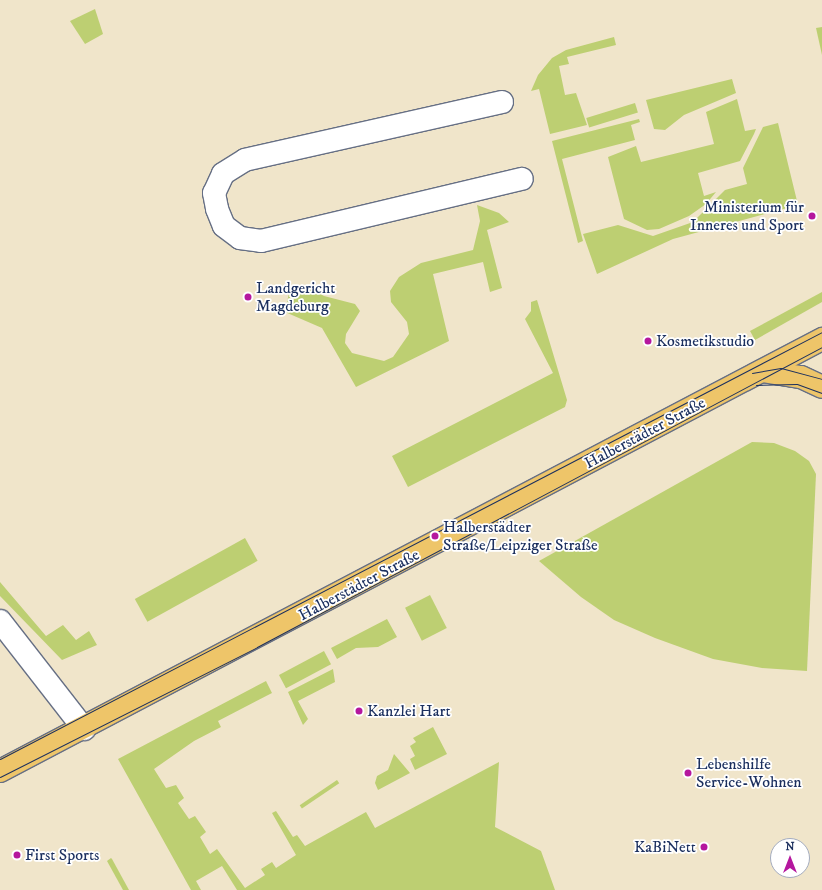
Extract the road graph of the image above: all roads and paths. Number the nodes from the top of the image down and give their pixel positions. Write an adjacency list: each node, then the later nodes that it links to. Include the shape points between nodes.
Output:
1 (502, 102): 2 (street, via 245,160 223,174 214,193 217,208 224,226 240,238 261,241)
2 (522, 179)
3 (822, 339): 4 (main road, Halberstädter Straße)
4 (762, 371): 5 (main road, via 801,377); 7 (main road, Halberstädter Straße)
5 (822, 387)
6 (0, 621): 7 (street)
7 (84, 729): 8 (main road, Halberstädter Straße)
8 (0, 771)

